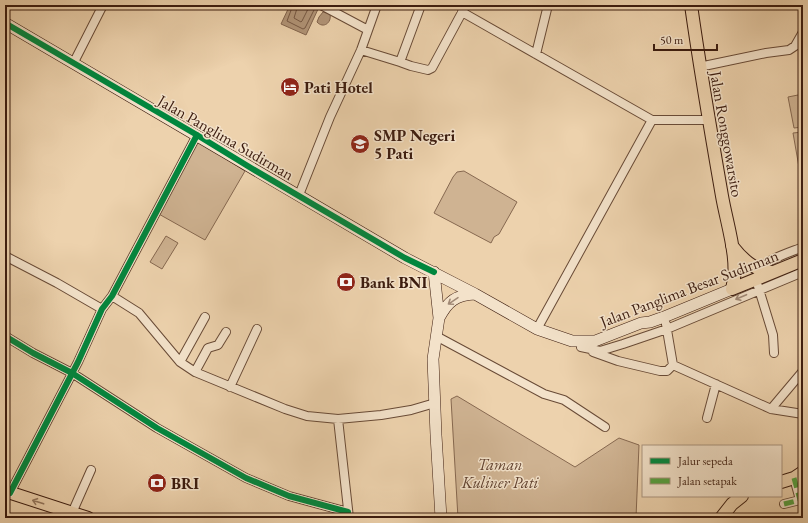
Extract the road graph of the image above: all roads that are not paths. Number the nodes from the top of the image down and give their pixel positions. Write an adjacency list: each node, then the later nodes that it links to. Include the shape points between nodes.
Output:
1 (103, 5): 13 (street)
2 (321, 5): 9 (street)
3 (376, 5): 9 (street)
4 (421, 5): 14 (street)
5 (548, 5): 12 (street)
6 (690, 5): 15 (main road, Jalan Ronggowarsito)
7 (464, 9): 12 (street); 14 (street, via 432,68 426,71)
8 (5, 23): 13 (main road, Jalan Panglima Sudirman)
9 (368, 30): 11 (street)
10 (803, 32): 15 (street, via 795,46 789,50)
11 (361, 50): 14 (street); 19 (street)
12 (536, 54): 16 (street)
13 (74, 62): 18 (main road, Jalan Panglima Sudirman)
14 (400, 62)
15 (700, 67): 17 (main road, Jalan Ronggowarsito)
16 (652, 120): 17 (street); 36 (street)
17 (709, 120): 20 (main road, Jalan Ronggowarsito)
18 (197, 135): 19 (main road, Jalan Panglima Sudirman); 29 (street)
19 (299, 195): 24 (main road, Jalan Panglima Sudirman, via 405,258)
20 (731, 245): 26 (main road, via 752,265); 27 (main road, Jalan Ronggowarsito, via 735,268)
21 (803, 247): 26 (street, via 767,262)
22 (6, 259): 30 (street, via 40,273)
23 (803, 260): 26 (main road, Jalan Panglima Besar Sudirman, via 773,272 765,272)
24 (434, 272): 28 (main road, Jalan Panglima Besar Sudirman); 33 (main road)
25 (803, 272): 26 (street)
26 (758, 279): 27 (main road, Jalan Panglima Besar Sudirman); 37 (street, one-way to 37); 42 (street, via 773,336)
27 (732, 289): 32 (main road, Jalan Panglima Besar Sudirman)
28 (475, 294): 33 (main road, one-way to 33, via 453,299); 36 (main road, Jalan Panglima Besar Sudirman)
29 (112, 296): 30 (street); 43 (street, via 139,313)
30 (102, 309): 46 (street)
31 (204, 317): 43 (street)
32 (664, 317): 34 (main road, Jalan Panglima Besar Sudirman); 37 (street)
33 (439, 318): 40 (main road)
34 (650, 322): 36 (main road, Jalan Panglima Besar Sudirman, via 589,342 572,341); 41 (main road, via 644,328 598,346)
35 (257, 329): 49 (street)
36 (537, 329): 41 (main road, via 556,342)
37 (667, 329): 41 (street, via 600,351); 44 (street)
38 (226, 332): 47 (street, via 218,345 208,348)
39 (5, 336): 46 (street)
40 (436, 336): 50 (main road, via 433,359); 55 (street, via 544,394 564,400)
41 (581, 347): 44 (street, via 606,357 660,371 667,371)
42 (774, 353)
43 (180, 362): 47 (street)
44 (673, 365): 48 (street)
45 (803, 371): 51 (street)
46 (72, 372): 59 (street); 64 (street, via 157,428 246,478 289,496)
47 (195, 372): 49 (street)
48 (716, 384): 51 (street); 53 (street)
49 (230, 387): 54 (street, via 306,416)
50 (435, 403): 54 (street, via 381,415); 66 (main road)
51 (770, 409): 52 (street)
52 (803, 414)
53 (707, 418)
54 (338, 419): 64 (street)
55 (604, 427)
56 (91, 470): 63 (street)
57 (799, 475): 58 (main road); 61 (street)
58 (782, 482)
59 (8, 492): 63 (main road, one-way to 59)
60 (741, 497): 67 (main road)
61 (801, 500): 62 (street)
62 (784, 504)
63 (72, 513): 65 (main road)
64 (348, 515)
65 (88, 518)
66 (442, 518)
67 (721, 518)

